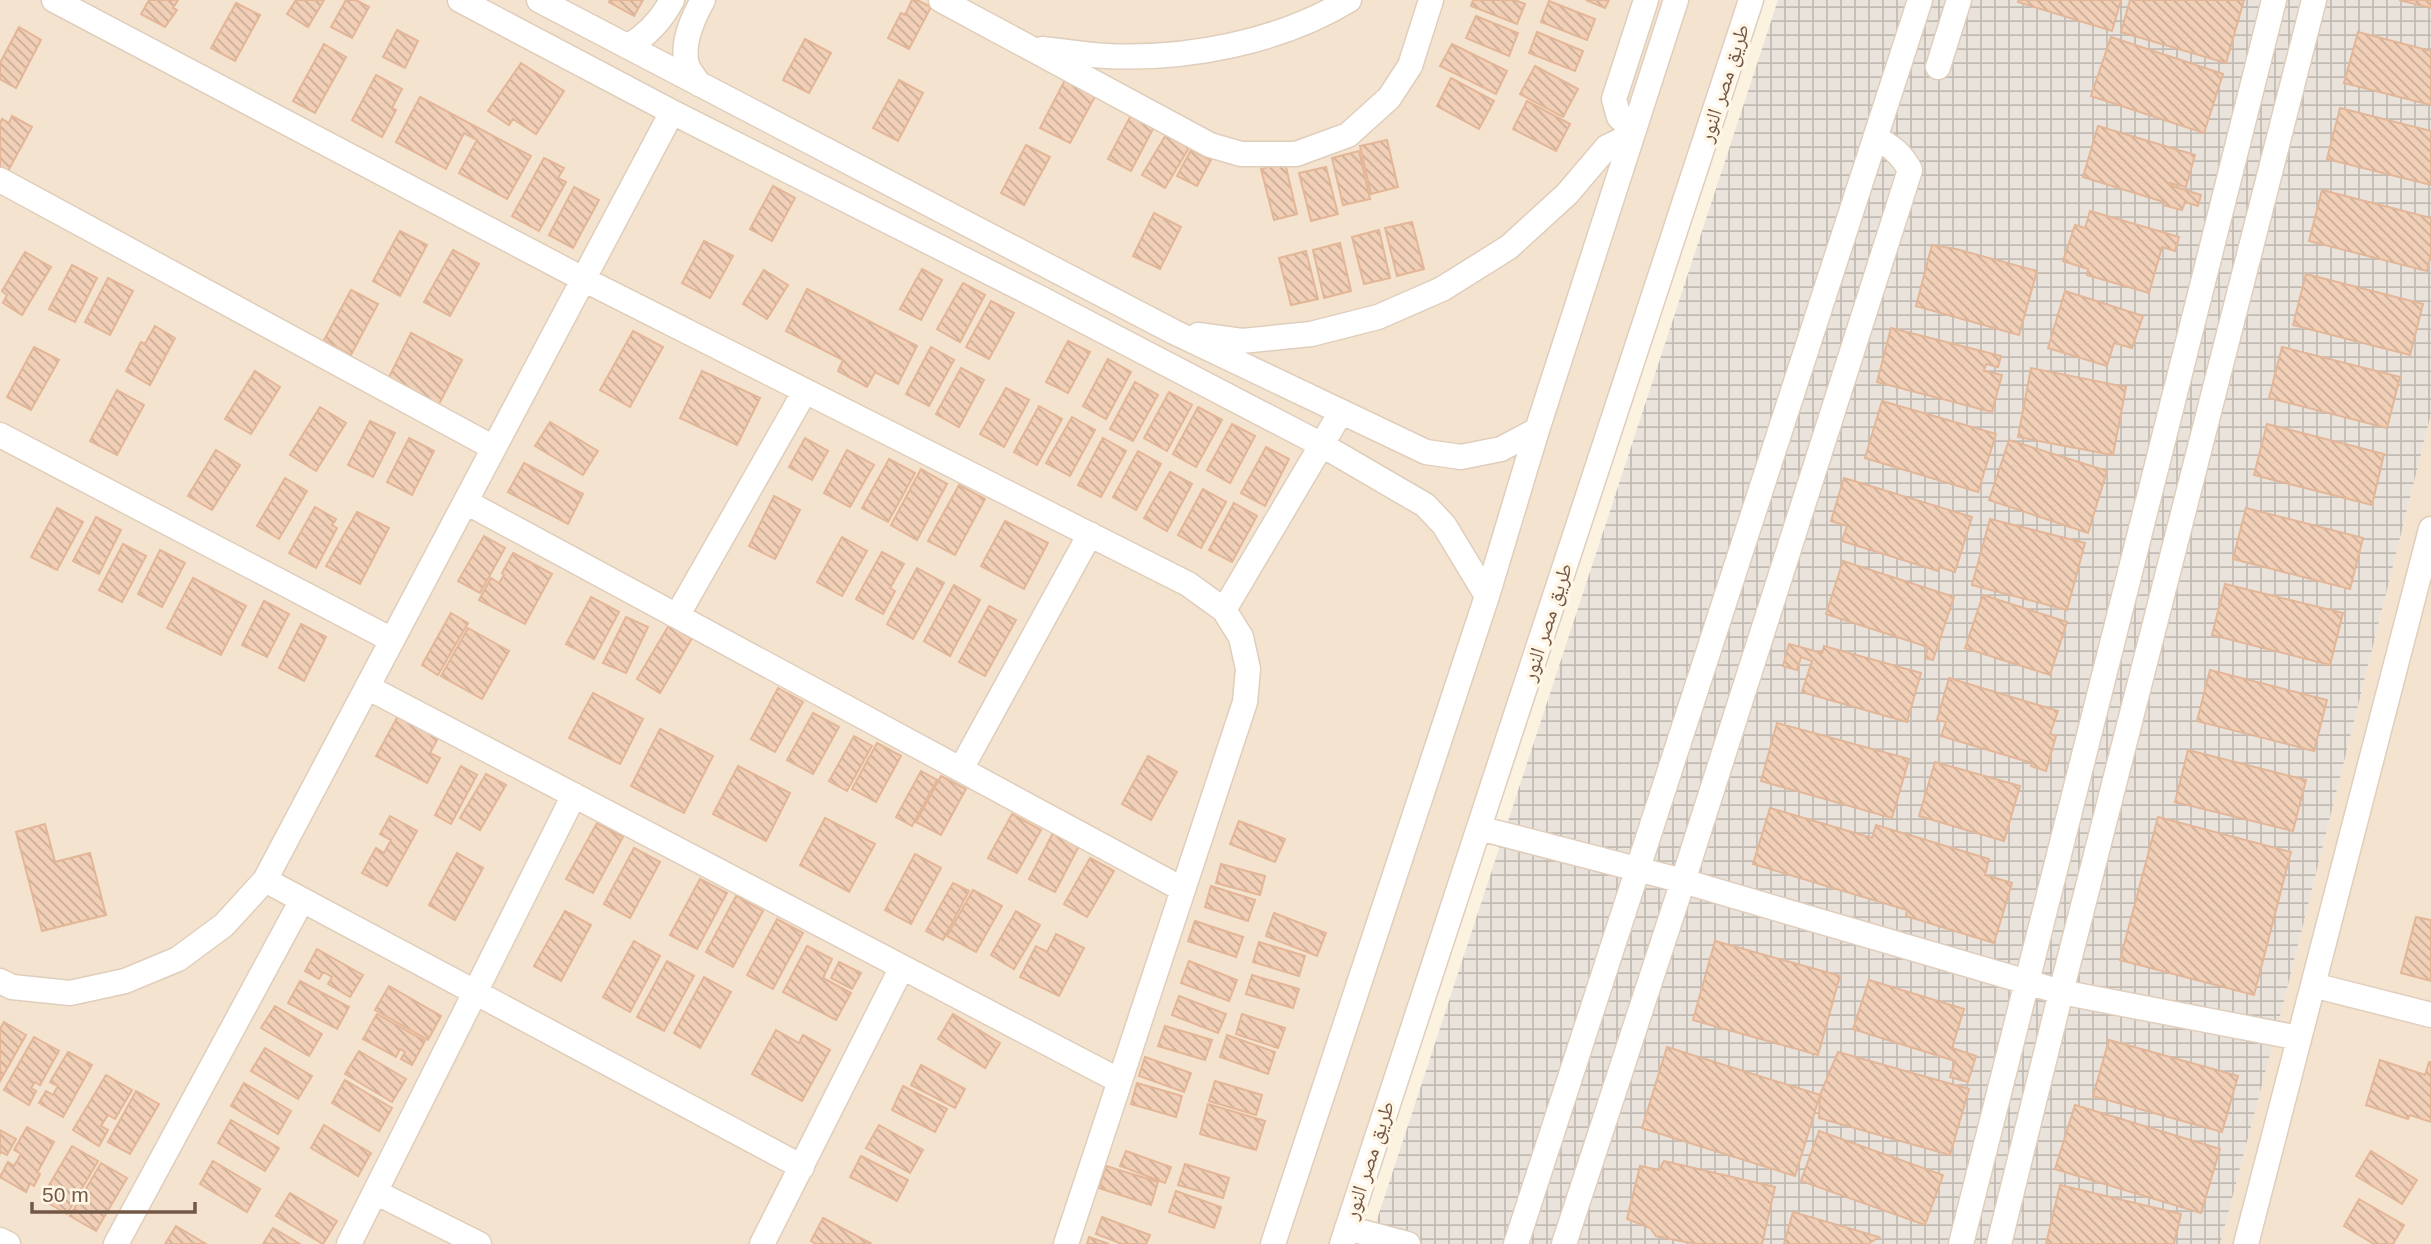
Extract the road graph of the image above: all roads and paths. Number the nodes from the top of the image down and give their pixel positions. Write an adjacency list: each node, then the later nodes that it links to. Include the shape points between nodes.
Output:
1 (54, 0): 26 (street)
2 (460, 0): 20 (street)
3 (539, 0): 16 (street)
4 (672, 0): 16 (street, via 655,25)
5 (703, 0): 19 (street, via 691,22 687,43 687,65)
6 (941, 0): 17 (street)
7 (1349, 0): 17 (street, via 1260,38 1184,54 1106,56)
8 (1431, 0): 17 (street, via 1410,66 1390,98 1348,135 1296,154 1241,154 1210,145)
9 (1646, 0): 21 (street, via 1614,99 1619,117)
10 (1676, 0): 21 (street)
11 (1751, 0): 44 (street, طريق مصر النور)
12 (1920, 0): 22 (street)
13 (1959, 0): 18 (street)
14 (2273, 0): 52 (street)
15 (2314, 0): 55 (street)
16 (629, 46): 19 (street)
17 (1028, 47)
18 (1938, 67)
19 (699, 84): 24 (street)
20 (672, 112): 25 (street); 26 (street)
21 (1632, 132): 27 (street, via 1607,147 1567,194 1509,247 1430,295 1378,317 1311,334 1242,341); 30 (street)
22 (1875, 138): 45 (street); 47 (street, via 1890,145 1910,170)
23 (0, 180): 33 (street)
24 (1004, 245): 25 (street); 27 (street)
25 (991, 273): 32 (street)
26 (583, 279): 28 (street); 33 (street)
27 (1174, 332): 29 (street)
28 (805, 391): 36 (street); 39 (street)
29 (1340, 412): 30 (street, via 1426,452 1461,457 1501,449); 32 (street)
30 (1537, 430): 37 (street)
31 (0, 435): 40 (street)
32 (1322, 445): 37 (street, via 1425,505 1444,525); 38 (street)
33 (494, 448): 34 (street)
34 (466, 502): 39 (street); 40 (street)
35 (2431, 529): 53 (street)
36 (1090, 534): 38 (street, via 1188,584); 42 (street)
37 (1487, 596): 69 (street)
38 (1224, 610): 48 (street, via 1241,638 1248,669 1245,702)
39 (677, 616): 42 (street)
40 (392, 640): 41 (street)
41 (367, 687): 43 (street); 46 (street)
42 (961, 769): 48 (street)
43 (574, 795): 50 (street); 54 (street)
44 (1479, 828): 45 (street); 61 (street, طريق مصر النور)
45 (1639, 870): 47 (street); 71 (street)
46 (265, 880): 49 (street); 51 (street, via 224,925 178,959 125,981 70,993 12,987)
47 (1683, 881): 52 (street); 72 (street)
48 (1182, 889): 58 (street)
49 (302, 900): 54 (street); 64 (street)
50 (902, 967): 58 (street); 59 (street)
51 (0, 981)
52 (2026, 982): 55 (street); 73 (street)
53 (2313, 985): 56 (street); 57 (street)
54 (475, 992): 59 (street); 60 (street)
55 (2061, 992): 57 (street); 74 (street)
56 (2431, 1015)
57 (2299, 1038): 75 (street)
58 (1118, 1080): 68 (street)
59 (802, 1167): 67 (street)
60 (375, 1192): 65 (street); 66 (street)
61 (1344, 1236): 70 (street)
62 (0, 1240): 63 (street)
63 (8, 1244)
64 (116, 1244)
65 (349, 1244)
66 (479, 1244)
67 (762, 1244)
68 (1066, 1244)
69 (1273, 1244)
70 (1408, 1244)
71 (1516, 1244)
72 (1564, 1244)
73 (1961, 1244)
74 (1999, 1244)
75 (2246, 1244)

